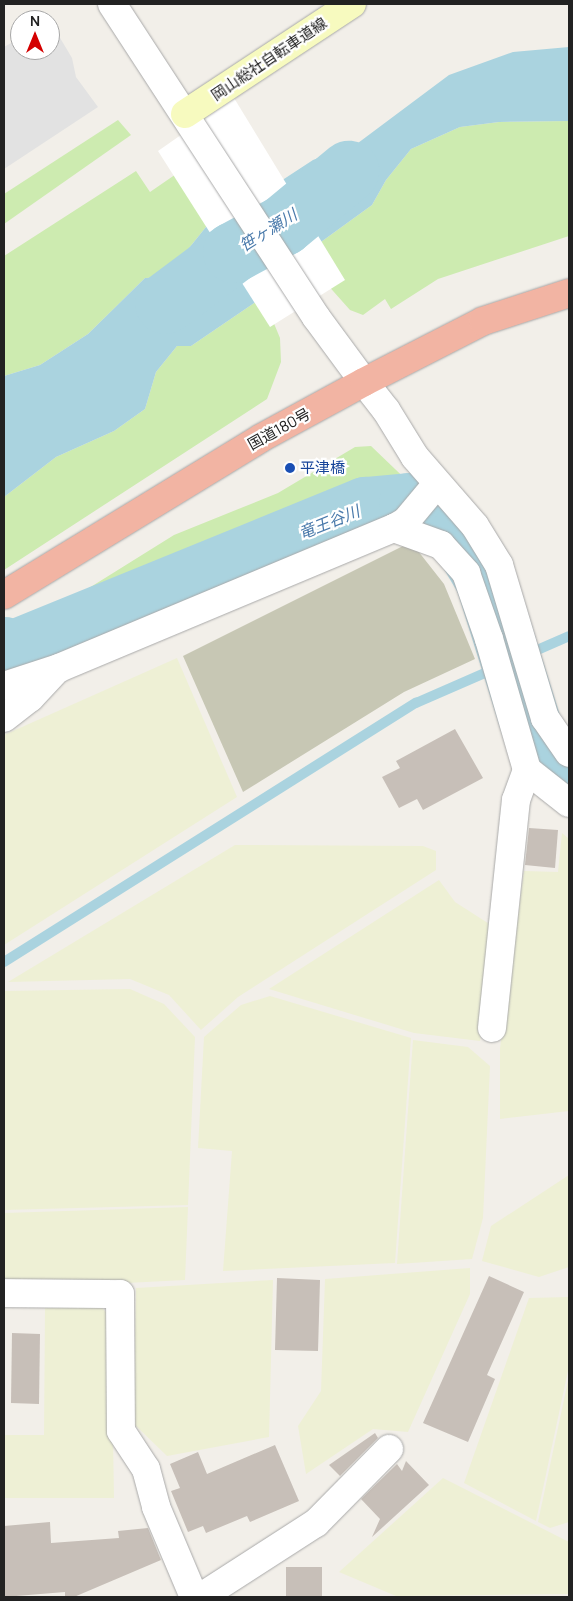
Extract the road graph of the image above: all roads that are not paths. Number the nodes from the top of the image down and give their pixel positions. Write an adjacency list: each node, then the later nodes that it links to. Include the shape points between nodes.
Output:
1 (112, 4): 3 (street)
2 (352, 4): 3 (main road, 岡山総社自転車道線)
3 (187, 117): 5 (street, via 316,317)
4 (569, 292): 5 (highway, 国道180号, via 483,321)
5 (364, 382): 6 (street); 8 (highway, 国道180号, via 260,438)
6 (432, 489): 7 (street); 12 (street, via 476,526 499,565 545,718)
7 (400, 525): 9 (street); 13 (street, via 441,545 466,573 504,686)
8 (4, 595)
9 (59, 668): 10 (street); 11 (street, via 30,698)
10 (4, 686)
11 (4, 718)
12 (569, 753)
13 (527, 770): 14 (street); 15 (street, via 516,800)
14 (569, 803)
15 (492, 1028)
16 (4, 1294): 18 (street, via 120,1294 121,1431 146,1469 156,1507)
17 (389, 1449): 19 (street, via 316,1523)
18 (194, 1597)
19 (201, 1597)

